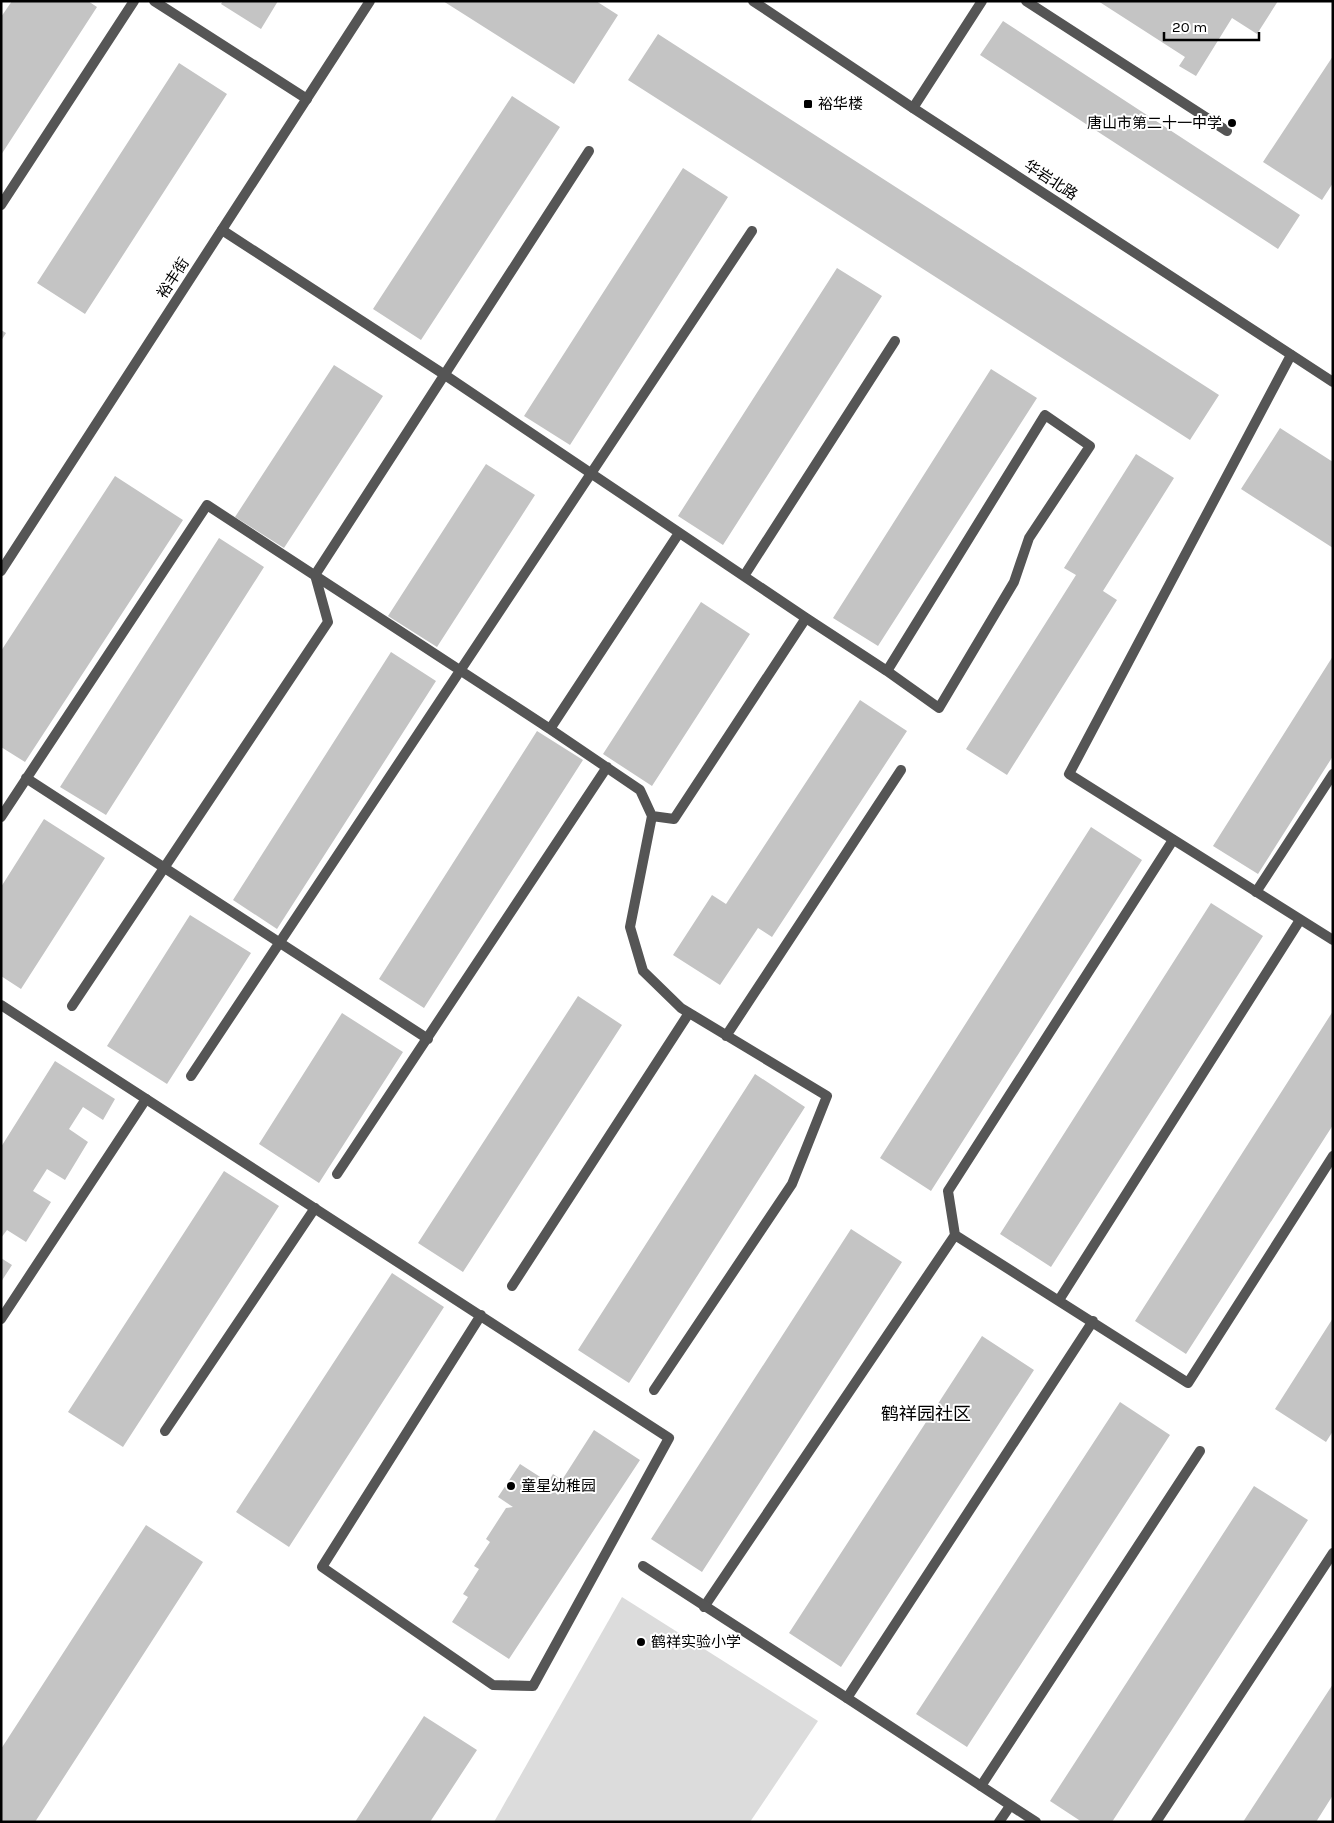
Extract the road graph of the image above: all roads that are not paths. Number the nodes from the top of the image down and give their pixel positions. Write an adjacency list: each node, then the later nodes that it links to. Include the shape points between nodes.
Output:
1 (134, 1): 11 (street)
2 (154, 1): 7 (street)
3 (370, 1): 7 (street, 裕丰街)
4 (754, 1): 8 (street, 华岩北路)
5 (982, 1): 8 (street)
6 (1026, 1): 9 (street)
7 (307, 99): 12 (street, 裕丰街)
8 (913, 108): 15 (street, 华岩北路)
9 (1227, 131)
10 (589, 151): 16 (street)
11 (1, 205)
12 (222, 230): 16 (street); 20 (street, 裕丰街)
13 (752, 230): 18 (street)
14 (896, 342): 22 (street)
15 (1291, 354): 17 (street, 华岩北路); 33 (street, via 1069,774)
16 (445, 375): 18 (street); 21 (street)
17 (1333, 382)
18 (591, 474): 19 (street); 24 (street)
19 (679, 532): 22 (street); 26 (street)
20 (1, 571)
21 (315, 575): 24 (street); 30 (street, via 207,505); 34 (street, via 328,622)
22 (744, 576): 23 (street)
23 (806, 618): 25 (street); 31 (street, via 674,818)
24 (460, 671): 26 (street); 38 (street)
25 (887, 671): 25 (street, via 939,708 1014,582 1029,538 1090,446 1045,415)
26 (550, 729): 27 (street)
27 (607, 767): 31 (street, via 640,790); 43 (street)
28 (901, 770): 42 (street)
29 (1333, 774): 35 (street)
30 (26, 778): 32 (street); 34 (street)
31 (652, 816): 41 (street, via 630,927 643,971)
32 (1, 817)
33 (1173, 840): 35 (street); 49 (street, via 948,1191)
34 (164, 868): 38 (street); 40 (street)
35 (1256, 892): 36 (street)
36 (1300, 920): 37 (street); 51 (street)
37 (1333, 940)
38 (280, 943): 43 (street); 44 (street)
39 (1, 1005): 45 (street)
40 (72, 1006)
41 (689, 1013): 42 (street); 50 (street)
42 (726, 1036): 55 (street, via 827,1096 792,1184)
43 (428, 1039): 47 (street)
44 (191, 1076)
45 (146, 1099): 48 (street); 53 (street)
46 (1333, 1156): 54 (street, via 1188,1383)
47 (338, 1174)
48 (315, 1208): 52 (street); 56 (street)
49 (954, 1235): 51 (street); 60 (street)
50 (512, 1286)
51 (1059, 1300): 54 (street)
52 (481, 1315): 52 (street, via 322,1567 493,1685 533,1686 669,1438)
53 (1, 1319)
54 (1093, 1321): 61 (street)
55 (654, 1390)
56 (165, 1431)
57 (1200, 1451): 62 (street)
58 (1333, 1553): 66 (street)
59 (643, 1566): 60 (street)
60 (704, 1607): 61 (street)
61 (847, 1698): 62 (street)
62 (981, 1786): 63 (street)
63 (1010, 1806): 64 (street); 65 (street)
64 (1000, 1822)
65 (1036, 1822)
66 (1156, 1822)

